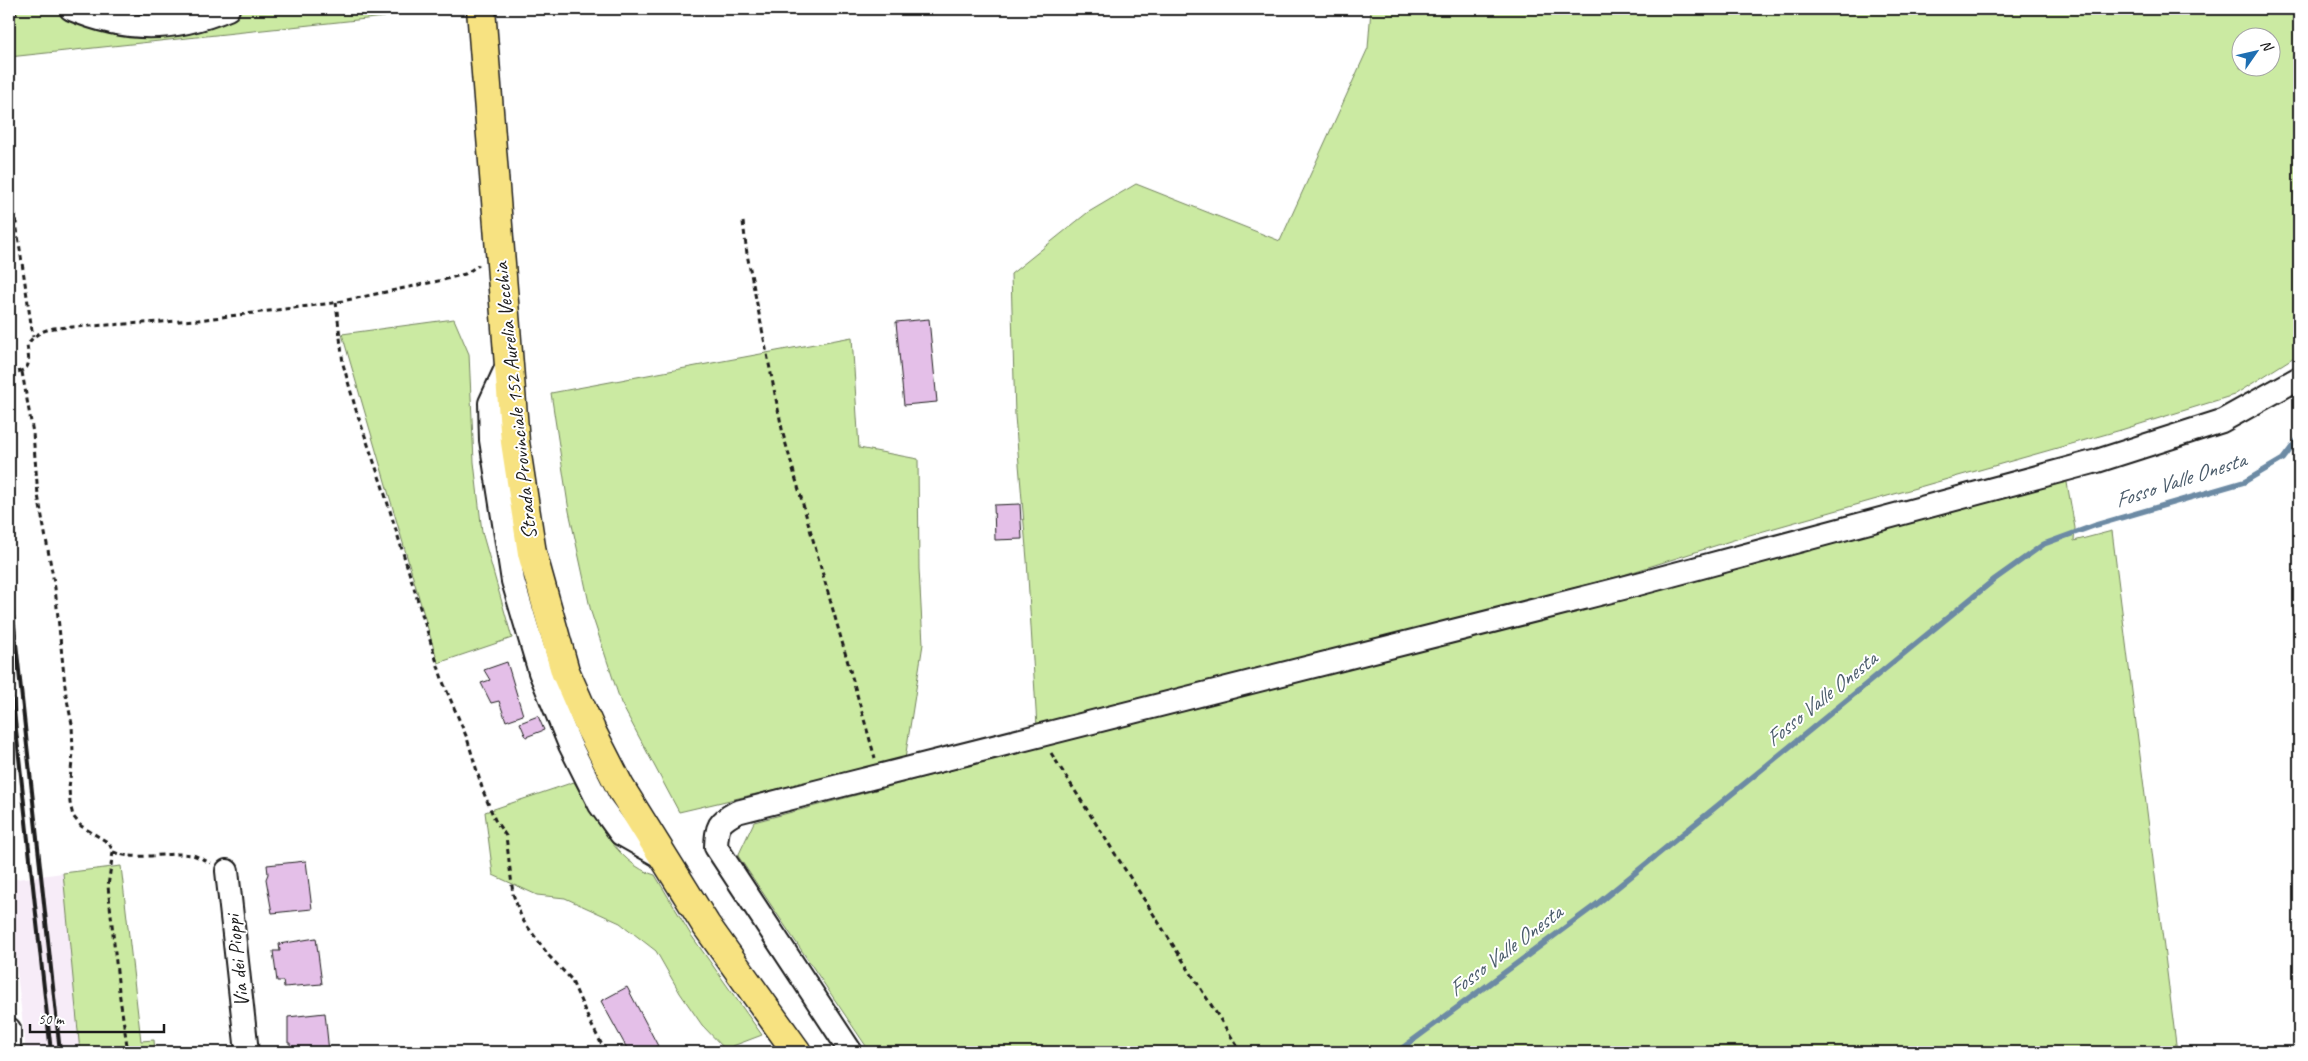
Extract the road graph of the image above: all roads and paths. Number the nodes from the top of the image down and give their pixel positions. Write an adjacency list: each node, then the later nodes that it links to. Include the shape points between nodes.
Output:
1 (18, 9): 5 (path)
2 (71, 9): 3 (street, via 96,20 128,26 185,22)
3 (228, 9)
4 (481, 10): 8 (main road, Strada Provinciale 152 Aurelia Vecchia)
5 (9, 23)
6 (9, 175): 10 (path)
7 (743, 222): 15 (path, via 783,434)
8 (499, 252): 9 (path, via 465,274); 23 (main road, Strada Provinciale 152 Aurelia Vecchia, via 515,442 532,553 566,671 616,779 706,925)
9 (336, 302): 10 (path, via 198,320 54,328); 22 (path, via 343,364 356,410 442,682 467,738 495,820 506,836 509,869 522,919 571,979 599,1041)
10 (33, 336): 11 (path, via 27,345 28,366)
11 (22, 372): 12 (path); 16 (path, via 72,724 70,803 81,826 109,843)
12 (9, 373)
13 (2299, 378): 14 (street, via 2222,421 2097,461 1614,591)
14 (1047, 734): 15 (street); 25 (path, via 1050,751)
15 (880, 776): 24 (street, via 738,812 726,818 717,829 716,847)
16 (113, 852): 17 (path, via 137,857 194,855); 20 (path, via 108,886)
17 (227, 871): 21 (street, Via dei Pioppi)
18 (9, 1029): 19 (street)
19 (9, 1052)
20 (128, 1052)
21 (247, 1052)
22 (609, 1052)
23 (797, 1052)
24 (852, 1052)
25 (1241, 1052)

